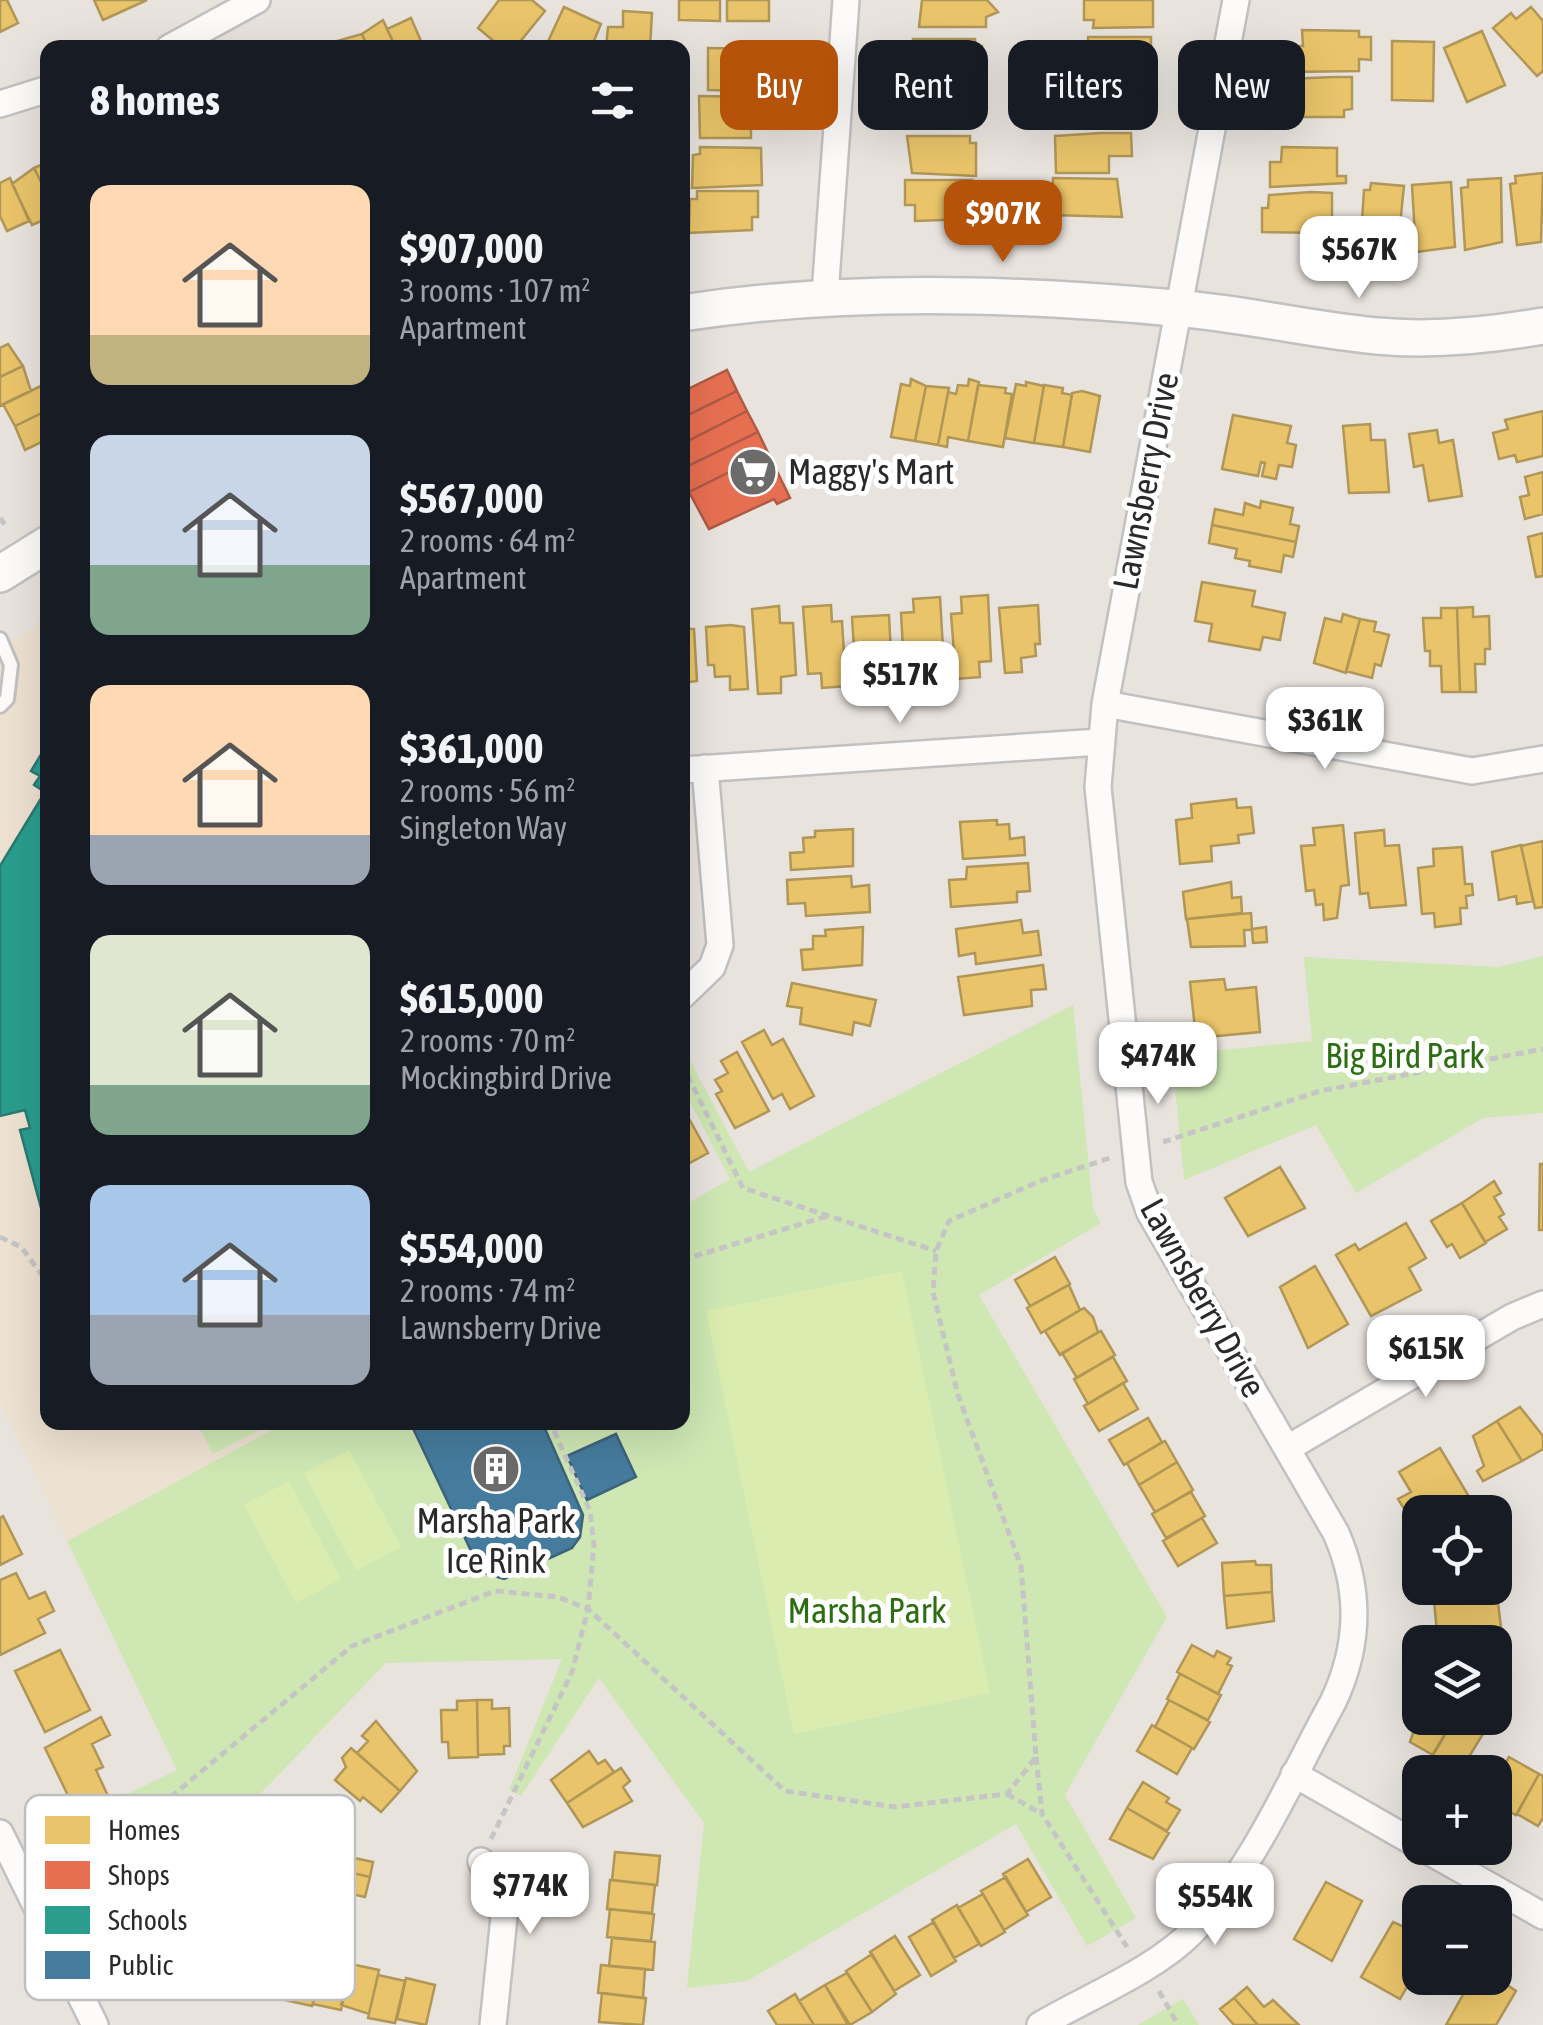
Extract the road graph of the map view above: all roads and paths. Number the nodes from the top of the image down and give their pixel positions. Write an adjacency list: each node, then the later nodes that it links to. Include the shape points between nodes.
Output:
1 (257, 0): 4 (street)
2 (846, 0): 7 (street)
3 (1236, 0): 8 (street, Lawnsberry Drive)
4 (187, 40)
5 (40, 92): 6 (street)
6 (0, 104)
7 (825, 294): 8 (main road); 9 (main road)
8 (1178, 308): 10 (main road, via 1380,337); 16 (street, Lawnsberry Drive)
9 (690, 311)
10 (1543, 326)
11 (0, 518): 12 (path)
12 (7, 528)
13 (40, 549): 14 (main road)
14 (0, 574)
15 (0, 639): 17 (lane, via 10,665 8,699)
16 (1105, 704): 18 (street, Lawnsberry Drive); 19 (street, via 1472,771)
17 (0, 706)
18 (1100, 742): 20 (street); 33 (street, Lawnsberry Drive, via 1098,787 1139,1182 1150,1214)
19 (1543, 759)
20 (694, 769): 21 (street, via 720,945 712,968)
21 (690, 989)
22 (1543, 1049): 24 (path, via 1320,1091)
23 (690, 1080): 26 (path, via 743,1188)
24 (1156, 1144)
25 (1113, 1158): 28 (path, via 1040,1180 949,1221)
26 (834, 1215): 28 (path); 29 (path)
27 (0, 1237): 30 (path, via 21,1247)
28 (936, 1251): 35 (path, via 933,1292 958,1395 1022,1566)
29 (690, 1258)
30 (40, 1272)
31 (1543, 1304): 33 (street)
32 (554, 1430): 34 (path, via 590,1512)
33 (1288, 1448): 36 (street, Lawnsberry Drive, via 1348,1559 1356,1617 1346,1675)
34 (588, 1609): 37 (path, via 785,1791 896,1807); 38 (path, via 558,1597 494,1592 352,1646); 42 (path, via 572,1672)
35 (1036, 1757): 37 (path); 39 (path)
36 (1294, 1774): 41 (street); 51 (street, Lawnsberry Drive, via 1226,1892 1190,1934)
37 (1007, 1794): 39 (path)
38 (173, 1795)
39 (1042, 1814): 46 (path)
40 (0, 1832): 44 (street)
41 (1402, 1836)
42 (481, 1861): 50 (street, via 504,1917)
43 (1454, 1865): 45 (street)
44 (25, 1883)
45 (1543, 1916)
46 (1127, 1948)
47 (1156, 1984): 52 (path)
48 (83, 2000): 49 (street)
49 (95, 2025)
50 (493, 2025)
51 (1040, 2025)
52 (1178, 2025)

